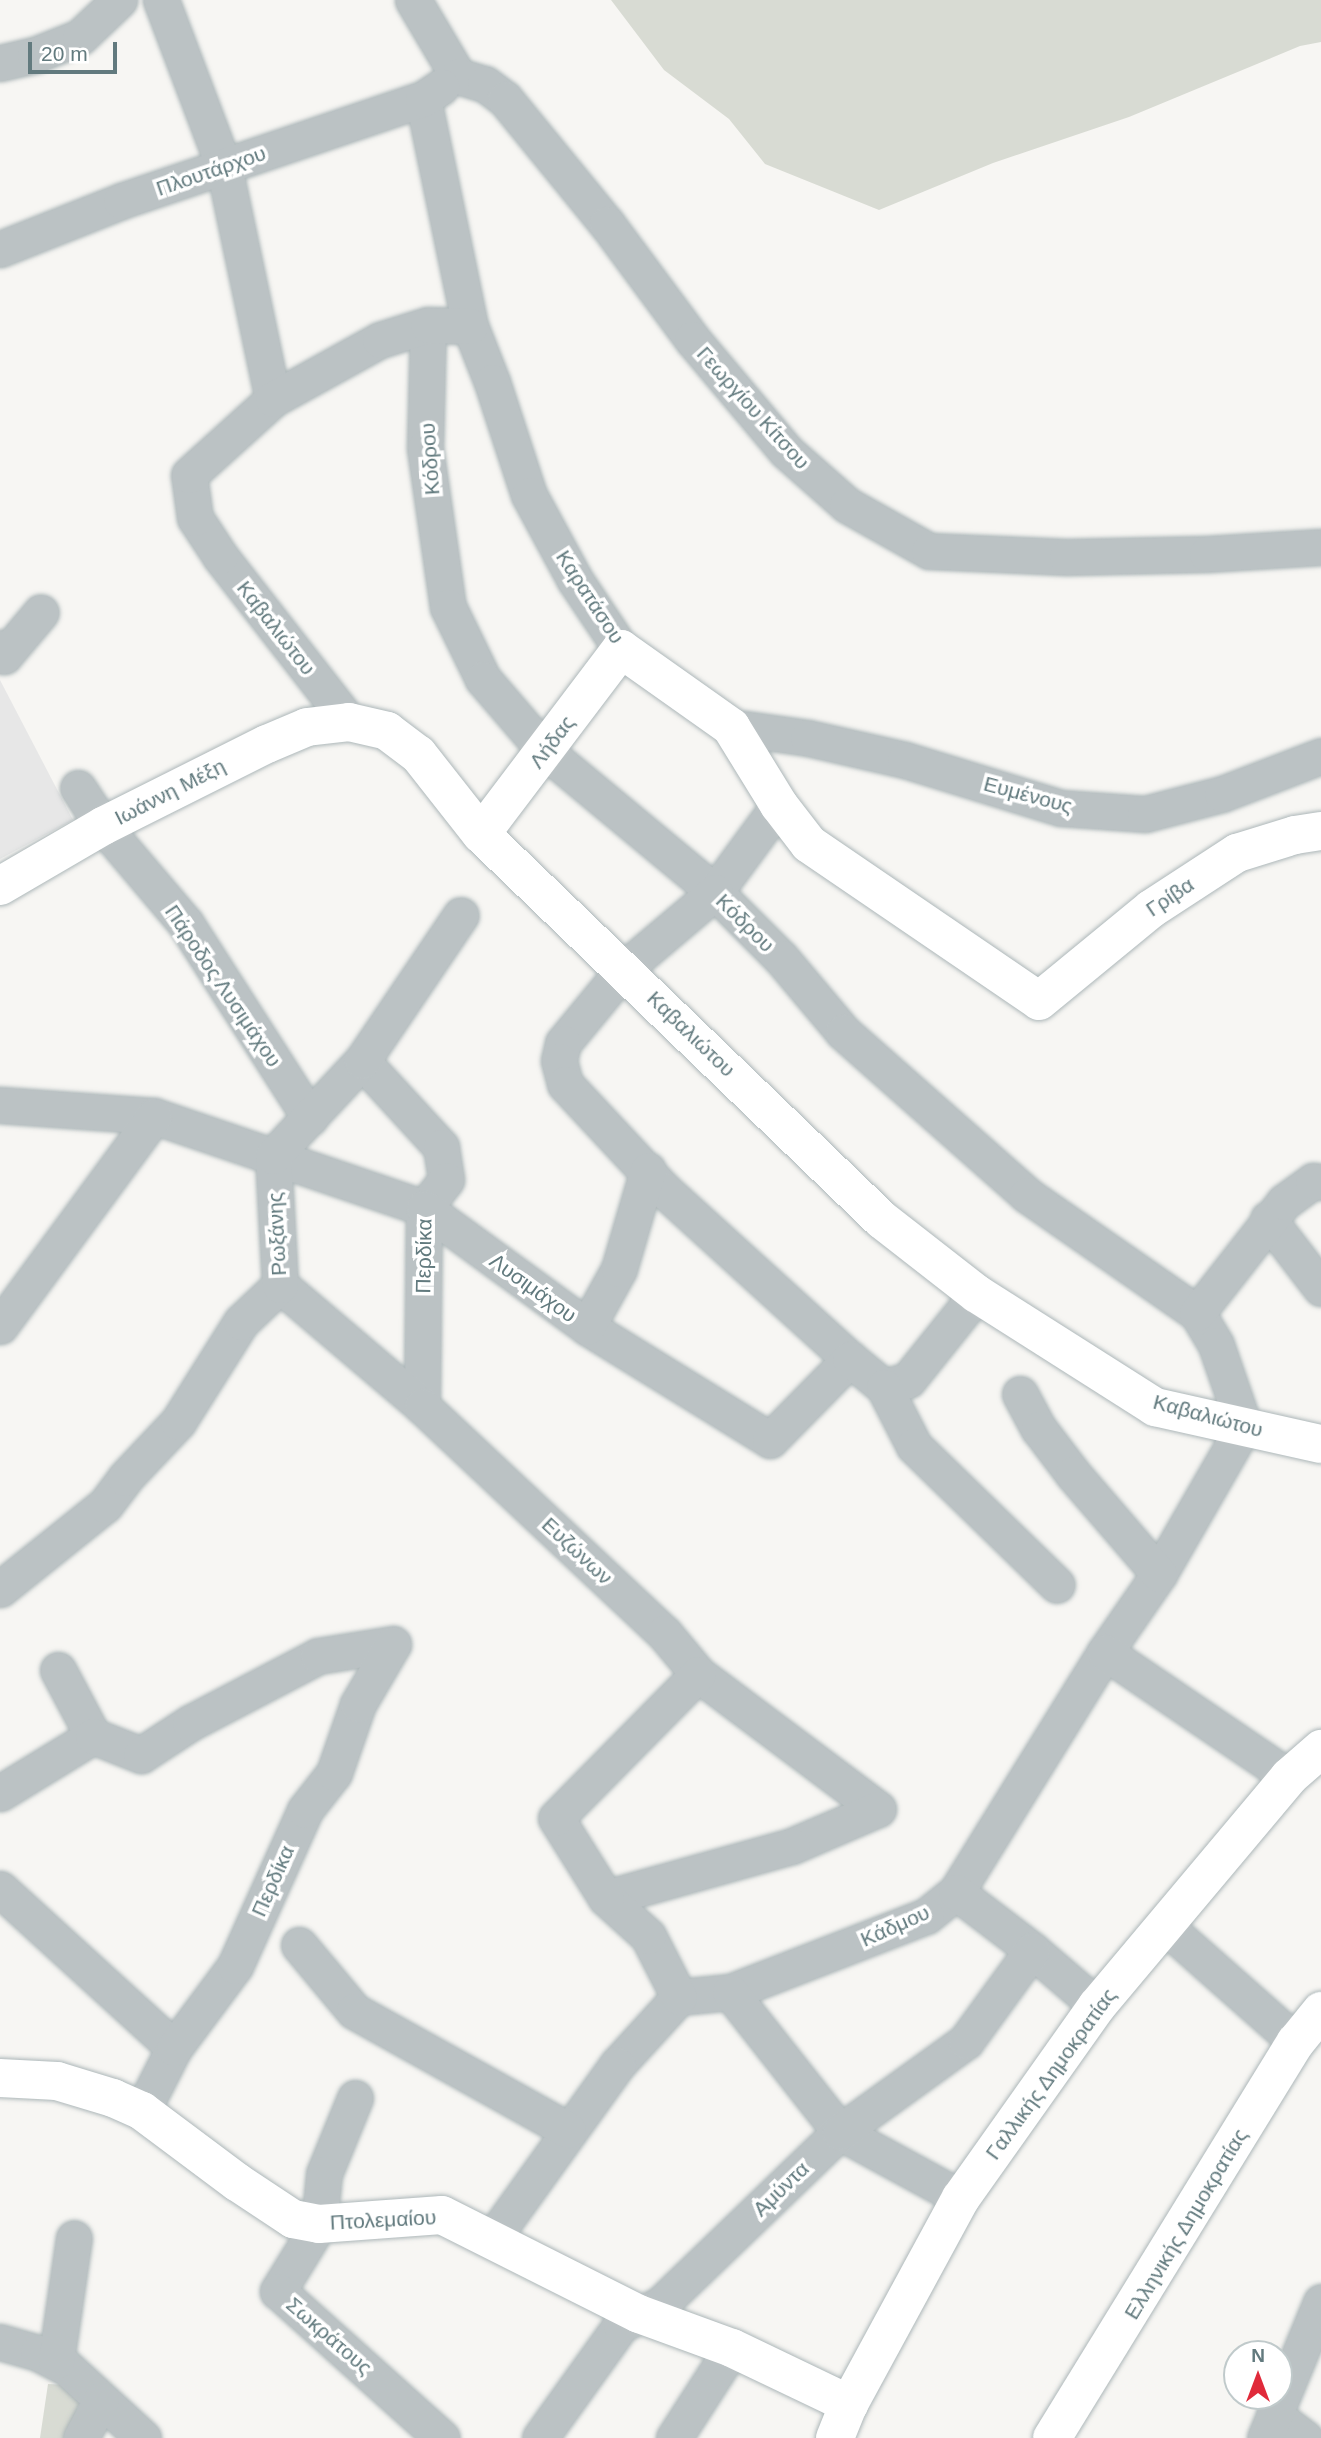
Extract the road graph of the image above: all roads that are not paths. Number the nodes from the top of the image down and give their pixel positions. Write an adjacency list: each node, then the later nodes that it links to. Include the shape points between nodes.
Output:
1 (119, 0): 4 (street, via 80,37 35,55)
2 (161, 0): 7 (street)
3 (413, 0): 5 (street)
4 (0, 62)
5 (458, 76): 6 (street, Πλουτάρχου); 12 (street, Γεωργίου Κίτσου, via 485,84 505,99 607,224 692,339 786,451 847,505 918,546 929,551 1067,557)
6 (423, 99): 7 (street, Πλουτάρχου); 10 (street, Καρατάσου)
7 (224, 167): 8 (street, Πλουτάρχου); 11 (street)
8 (0, 248)
9 (428, 325): 10 (street); 11 (street, via 380,340); 18 (street, Κόδρου, via 425,448 448,607 483,679)
10 (470, 326): 15 (street, Καρατάσου, via 529,495 575,580)
11 (273, 398): 16 (street, Καβαλιώτου, via 188,475 195,518)
12 (1321, 547)
13 (41, 612): 14 (street, via 4,656)
14 (0, 648)
15 (621, 649): 17 (street, Καρατάσου); 18 (street, Λήδας)
16 (349, 722): 22 (street, Ιωάννη Μέξη, via 307,727); 24 (street, Καβαλιώτου, via 387,731 418,754)
17 (731, 727): 19 (street, Ευμένους, via 808,738 905,760 1061,808 1145,814 1222,794); 21 (street, Καρατάσου)
18 (545, 751): 24 (street, Λήδας); 26 (street, Κόδρου)
19 (1321, 756)
20 (78, 788): 22 (street, Πάροδος Λυσιμάχου)
21 (779, 805): 26 (street); 29 (street, Καρατάσου, via 809,844)
22 (103, 826): 25 (street, Ιωάννη Μέξη); 33 (street, Πάροδος Λυσιμάχου, via 186,924)
23 (1321, 831): 29 (street, Γρίβα, via 1237,853 1151,909)
24 (481, 834): 28 (street, Καβαλιώτου)
25 (0, 886)
26 (715, 892): 28 (street); 42 (street, Κόδρου, via 781,958 842,1032 1027,1195)
27 (461, 915): 30 (street)
28 (624, 970): 35 (street, via 563,1043 559,1061 565,1084); 41 (street, Καβαλιώτου, via 882,1220)
29 (1039, 1001)
30 (362, 1061): 33 (street); 37 (street, Περδίκα, via 441,1147 446,1180)
31 (0, 1105): 32 (street, Λυσιμάχου)
32 (155, 1116): 34 (street, Λυσιμάχου); 43 (street)
33 (310, 1118): 34 (street)
34 (273, 1156): 37 (street, Λυσιμάχου); 39 (street, Ρωξάνης)
35 (648, 1170): 44 (street, via 619,1269); 45 (street, via 664,1190)
36 (1321, 1182): 38 (street, via 1312,1181)
37 (424, 1208): 44 (street, Λυσιμάχου); 48 (street, Περδίκα)
38 (1268, 1219): 40 (street); 42 (street)
39 (280, 1285): 48 (street, Ευζώνων); 53 (street, Ρωξάνης, via 241,1322 178,1422 104,1506)
40 (1321, 1288)
41 (977, 1294): 46 (street, via 908,1380); 49 (street, Καβαλιώτου, via 1155,1407)
42 (1197, 1313): 49 (street, Κόδρου, via 1216,1345)
43 (0, 1326)
44 (587, 1327): 45 (street, Λυσιμάχου, via 770,1440)
45 (850, 1359): 46 (street)
46 (884, 1387): 52 (street, via 914,1446)
47 (1020, 1394): 51 (street, via 1073,1474)
48 (422, 1406): 56 (street, Ευζώνων, via 664,1633)
49 (1244, 1426): 50 (street, Καβαλιώτου); 51 (street, Κάδμου)
50 (1321, 1444)
51 (1159, 1574): 54 (street, Κάδμου)
52 (1058, 1585)
53 (0, 1589)
54 (1105, 1652): 59 (street); 62 (street, Κάδμου)
55 (58, 1670): 57 (street)
56 (698, 1674): 63 (street, via 556,1818); 63 (street, Ευζώνων, via 878,1809 792,1846)
57 (93, 1736): 60 (street); 72 (street, Περδίκα, via 141,1755 190,1723 318,1656 393,1644 358,1704 334,1773 306,1810 235,1966)
58 (1321, 1749): 59 (street, Γαλλικής Δημοκρατίας)
59 (1289, 1777): 64 (street, Γαλλικής Δημοκρατίας)
60 (0, 1793)
61 (0, 1889): 72 (street)
62 (956, 1892): 66 (street); 67 (street, Κάδμου, via 926,1916)
63 (606, 1898): 68 (street, via 648,1936)
64 (1165, 1926): 69 (street, Γαλλικής Δημοκρατίας); 71 (street)
65 (299, 1945): 76 (street, via 354,2011)
66 (1032, 1950): 69 (street); 77 (street, Αμύντα, via 965,2041)
67 (730, 1992): 68 (street, Κάδμου); 77 (street)
68 (679, 1997): 76 (street, via 617,2065)
69 (1097, 2006): 78 (street, Γαλλικής Δημοκρατίας)
70 (1321, 2011): 71 (street, Ελληνικής Δημοκρατίας)
71 (1296, 2042): 95 (street, Ελληνικής Δημοκρατίας)
72 (174, 2049): 75 (street, Περδίκα)
73 (0, 2078): 75 (street, Πτολεμαίου, via 57,2081)
74 (355, 2098): 79 (street, Σωκράτους, via 324,2174)
75 (142, 2111): 79 (street, Πτολεμαίου, via 293,2219)
76 (568, 2130): 81 (street)
77 (840, 2132): 78 (street); 83 (street, Αμύντα, via 661,2304)
78 (961, 2198): 88 (street, Γαλλικής Δημοκρατίας)
79 (319, 2224): 81 (street, Πτολεμαίου, via 442,2215); 92 (street, Σωκράτους, via 278,2291)
80 (74, 2238): 86 (street)
81 (492, 2239): 83 (street, Πτολεμαίου)
82 (1321, 2302): 89 (street)
83 (639, 2315): 85 (street, Πτολεμαίου); 93 (street, Αμύντα, via 621,2325)
84 (0, 2342): 86 (street)
85 (732, 2348): 88 (street, Πτολεμαίου); 94 (street)
86 (56, 2361): 87 (street)
87 (101, 2400): 90 (street); 91 (street)
88 (842, 2421)
89 (1269, 2427): 96 (street)
90 (81, 2438)
91 (143, 2438)
92 (442, 2438)
93 (540, 2438)
94 (674, 2438)
95 (1052, 2438)
96 (1305, 2438)

